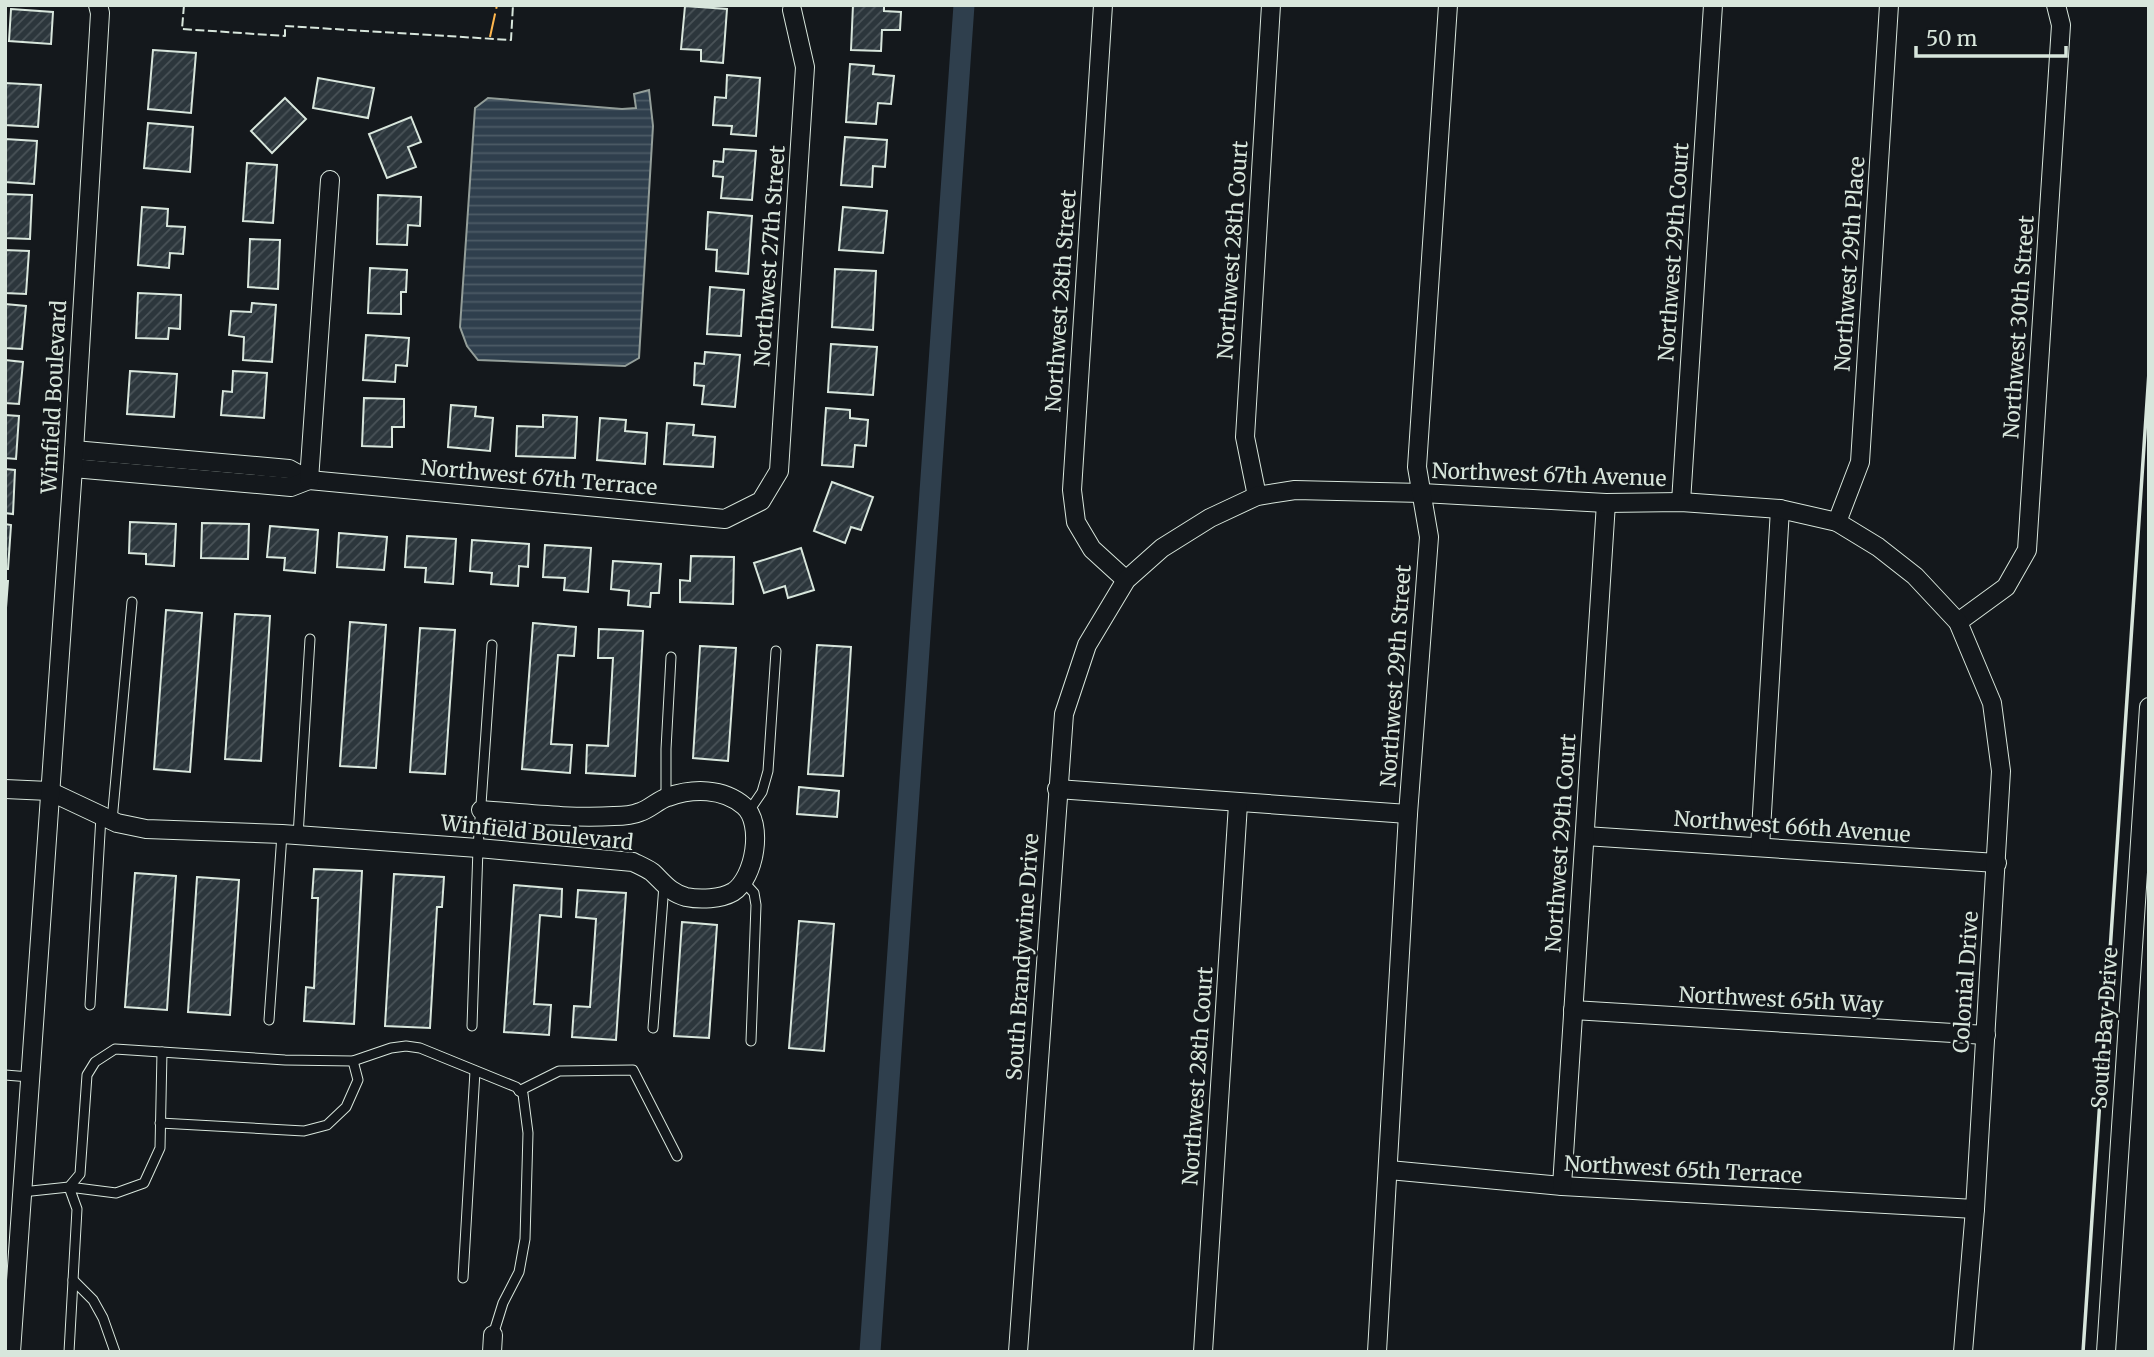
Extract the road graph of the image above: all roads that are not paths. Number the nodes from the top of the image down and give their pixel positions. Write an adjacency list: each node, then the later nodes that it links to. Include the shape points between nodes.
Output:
1 (98, 5): 10 (street, Winfield Boulevard)
2 (1103, 5): 19 (street, Northwest 28th Street, via 1072,489 1076,522 1092,549)
3 (1271, 5): 13 (street, Northwest 28th Court, via 1245,438)
4 (1448, 5): 12 (street, Northwest 29th Street, via 1417,467)
5 (1713, 5): 15 (street, Northwest 29th Court)
6 (1889, 5): 18 (street, Northwest 29th Place, via 1860,462)
7 (2056, 5): 21 (street, Northwest 30th Street, via 2061,25 2027,550 2006,587)
8 (792, 10): 14 (street, Northwest 27th Street, via 805,67 779,471)
9 (330, 180): 11 (street)
10 (73, 459): 11 (street, Northwest 67th Terrace, via 289,469); 29 (street, Winfield Boulevard)
11 (309, 480): 14 (street, Northwest 67th Terrace, via 725,519)
12 (1422, 493): 13 (street, Northwest 67th Avenue, via 1295,490); 16 (street, Northwest 67th Avenue); 34 (street, Northwest 29th Street, via 1429,537)
13 (1258, 496): 19 (street, Northwest 67th Avenue, via 1210,518 1162,548)
14 (761, 501)
15 (1681, 502): 16 (street, Northwest 67th Avenue); 17 (street, Northwest 67th Avenue)
16 (1606, 503): 37 (street, Northwest 29th Court)
17 (1780, 509): 18 (street, Northwest 67th Avenue); 38 (street)
18 (1838, 522): 21 (street, Northwest 67th Avenue, via 1915,576)
19 (1126, 580): 28 (street, South Brandywine Drive, via 1087,645 1068,702)
20 (132, 602): 35 (lane)
21 (1958, 622): 40 (street, Colonial Drive, via 1992,703 2001,771)
22 (310, 639): 36 (lane)
23 (492, 645): 32 (lane)
24 (776, 651): 33 (lane, via 768,771)
25 (671, 657): 30 (lane)
26 (2149, 707): 74 (street, South Bay Drive)
27 (5, 789): 29 (street)
28 (1058, 789): 31 (street); 70 (street, South Brandywine Drive)
29 (49, 791): 35 (street, Winfield Boulevard); 54 (street, Winfield Boulevard)
30 (666, 797): 32 (street, Winfield Boulevard, via 639,813 612,816); 33 (street, Winfield Boulevard, via 711,791 732,797)
31 (1238, 803): 34 (street); 71 (street, Northwest 28th Court)
32 (481, 810): 39 (lane)
33 (750, 811): 41 (street, via 754,850)
34 (1408, 814): 58 (street, Northwest 29th Street)
35 (107, 818): 36 (street, Winfield Boulevard, via 146,829); 43 (lane)
36 (290, 835): 39 (street, Winfield Boulevard); 45 (lane)
37 (1585, 836): 38 (street, Northwest 66th Avenue); 44 (street, Northwest 29th Court)
38 (1760, 847): 40 (street, Northwest 66th Avenue)
39 (478, 848): 42 (street, Winfield Boulevard, via 633,862); 46 (lane)
40 (1997, 863): 48 (street, Colonial Drive)
41 (744, 881): 42 (street, Winfield Boulevard, via 732,892 712,898 688,898); 49 (lane, via 754,893 756,905)
42 (664, 885): 47 (lane)
43 (90, 1005)
44 (1573, 1010): 48 (street, Northwest 65th Way); 59 (street, Northwest 29th Court)
45 (269, 1020)
46 (472, 1026)
47 (653, 1028)
48 (1986, 1035): 62 (street, Colonial Drive)
49 (751, 1041)
50 (162, 1052): 51 (lane); 56 (lane); 60 (lane, via 115,1049 95,1062 87,1075 80,1174)
51 (353, 1061): 52 (lane, via 406,1046); 56 (lane, via 358,1080 346,1107 327,1125 304,1131)
52 (475, 1071): 55 (lane); 64 (lane)
53 (5, 1075): 54 (lane)
54 (30, 1077): 61 (street, Winfield Boulevard)
55 (519, 1091): 57 (lane, via 559,1071 633,1070); 66 (lane, via 528,1133 525,1239 519,1272 503,1303)
56 (160, 1123): 60 (lane, via 160,1148 144,1183 116,1193)
57 (677, 1156)
58 (1389, 1170): 59 (street, Northwest 65th Terrace); 72 (street, Northwest 29th Street)
59 (1562, 1186): 62 (street, Northwest 65th Terrace)
60 (69, 1187): 61 (lane); 65 (lane, via 77,1209)
61 (22, 1192): 63 (street, Winfield Boulevard)
62 (1975, 1209): 73 (street, Colonial Drive)
63 (12, 1230): 67 (street, Winfield Boulevard)
64 (463, 1278)
65 (73, 1280): 68 (lane); 69 (lane, via 93,1300)
66 (493, 1343)
67 (11, 1352)
68 (69, 1352)
69 (115, 1352)
70 (1018, 1352)
71 (1203, 1352)
72 (1377, 1352)
73 (1964, 1352)
74 (2106, 1352)

